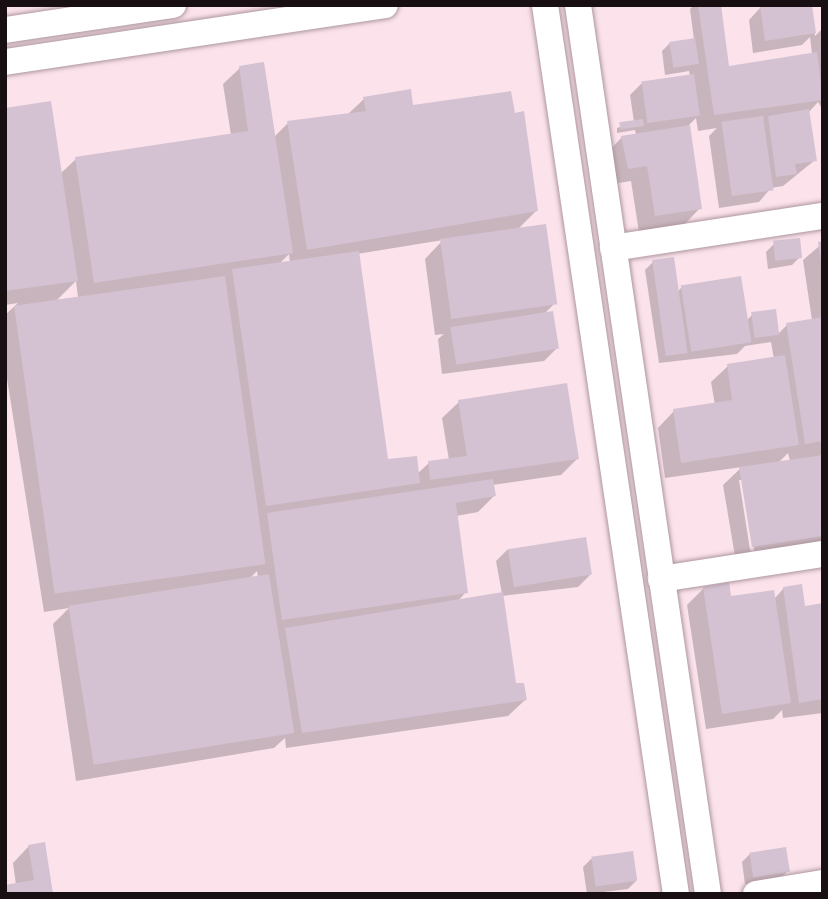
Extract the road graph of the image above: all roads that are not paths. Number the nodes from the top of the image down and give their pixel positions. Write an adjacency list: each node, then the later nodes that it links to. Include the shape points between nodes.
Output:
1 (173, 5): 5 (street)
2 (386, 5): 6 (street)
3 (545, 5): 12 (street)
4 (578, 5): 8 (street)
5 (5, 30)
6 (5, 62)
7 (823, 216): 8 (street)
8 (613, 248): 10 (street)
9 (823, 554): 10 (street)
10 (661, 579): 13 (street)
11 (823, 883): 14 (street)
12 (676, 894)
13 (708, 894)
14 (756, 894)

